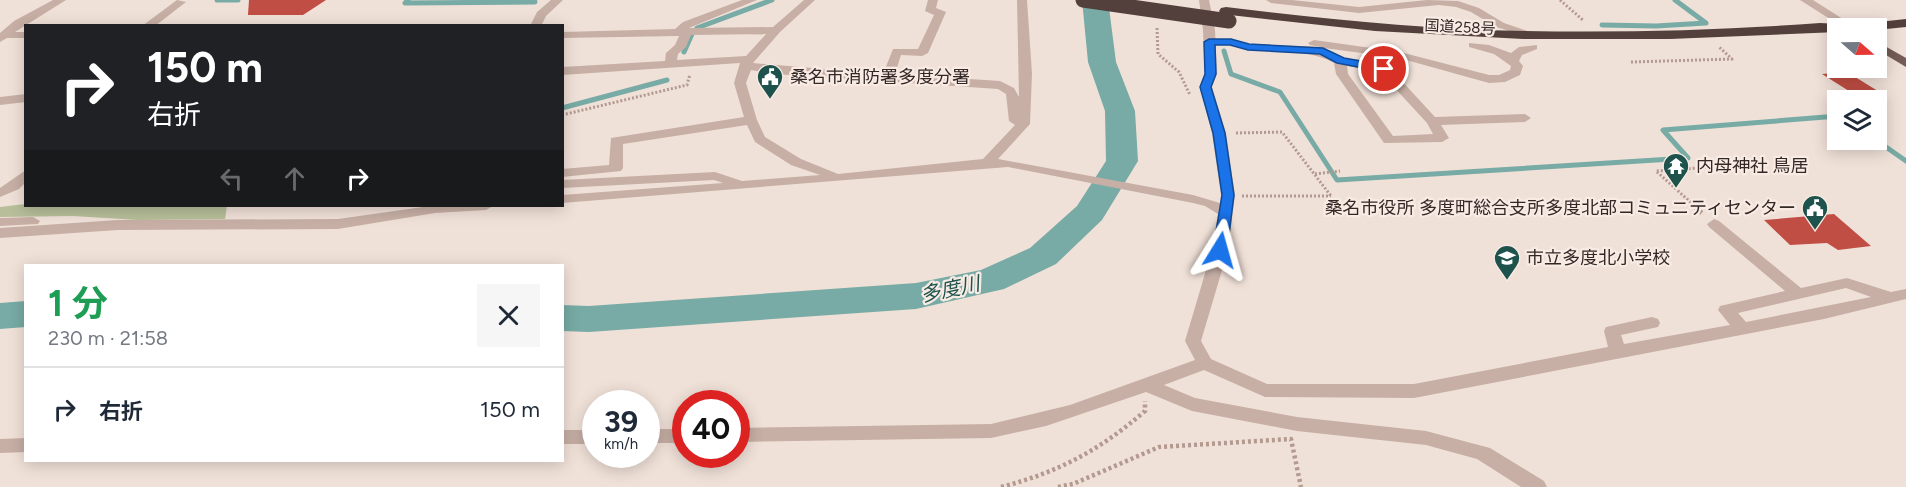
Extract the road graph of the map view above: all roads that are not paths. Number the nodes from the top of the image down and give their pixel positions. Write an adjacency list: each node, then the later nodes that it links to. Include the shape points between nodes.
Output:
1 (58, 0): 26 (street)
2 (558, 0): 18 (street)
3 (752, 0): 22 (street, via 687,24)
4 (810, 0): 21 (street)
5 (933, 0): 38 (street, via 930,10 941,12 922,53 897,51)
6 (1022, 0): 44 (street)
7 (1083, 0): 13 (highway, 国道258号, bridge)
8 (1150, 0): 13 (highway, 国道258号)
9 (1204, 0): 28 (street)
10 (1271, 0): 14 (street, via 1359,10 1439,2 1458,4)
11 (1805, 0): 15 (street)
12 (181, 2): 17 (street)
13 (1228, 16): 27 (highway, 国道258号, via 1353,36)
14 (1483, 16): 27 (street, via 1484,22); 30 (street)
15 (1835, 18)
16 (1906, 23): 19 (highway)
17 (150, 24)
18 (536, 24)
19 (1887, 25)
20 (1827, 27): 30 (highway, 国道258号)
21 (776, 30): 22 (street); 34 (street)
22 (683, 31): 24 (street); 36 (street)
23 (24, 35): 26 (street)
24 (564, 35)
25 (1827, 36): 30 (highway, 国道258号, via 1620,48)
26 (2, 37)
27 (1470, 39): 30 (highway, 国道258号); 32 (street)
28 (1209, 42): 29 (street); 54 (street, via 1211,74 1206,87 1219,133 1228,195)
29 (1231, 42): 32 (street, via 1277,40 1364,48 1489,79 1511,76 1516,72); 33 (street, via 1248,47 1323,51)
30 (1536, 42): 32 (street, via 1521,49)
31 (1887, 51): 35 (main road)
32 (1514, 60)
33 (1341, 61): 43 (street, via 1384,69); 43 (street, via 1342,74 1389,140 1442,138)
34 (747, 62): 36 (street); 38 (street, via 775,70); 42 (street, via 740,83)
35 (1906, 63)
36 (671, 64): 37 (street)
37 (564, 71)
38 (888, 76): 44 (street, via 1005,86 1012,93 1014,121)
39 (24, 98): 40 (street)
40 (0, 101)
41 (1525, 118): 43 (street)
42 (751, 120): 46 (street, via 616,141 616,168); 48 (street, via 760,139 781,154)
43 (1432, 121)
44 (1024, 124): 45 (street)
45 (987, 163): 48 (street); 54 (street, via 1008,163 1210,202)
46 (564, 173)
47 (24, 176): 51 (street)
48 (838, 178): 50 (street)
49 (564, 184): 50 (street, via 715,176)
50 (748, 185): 52 (street)
51 (0, 193)
52 (564, 200)
53 (469, 207): 57 (street, via 338,224)
54 (1225, 212): 64 (street, via 1220,250 1193,341)
55 (0, 222): 57 (street, via 97,222)
56 (1714, 224): 59 (street)
57 (106, 226): 58 (street)
58 (0, 233)
59 (1797, 293): 60 (street, via 1847,283); 62 (street, via 1726,310)
60 (1898, 296): 62 (street)
61 (1652, 323): 63 (street, via 1612,331)
62 (1742, 328): 63 (street)
63 (1618, 351): 64 (street, via 1414,391 1265,390)
64 (1205, 363): 65 (street)
65 (1146, 385): 66 (street, via 1024,426 991,431); 71 (street, via 1192,404 1297,424 1426,438 1483,453)
66 (750, 435)
67 (564, 437): 68 (street)
68 (582, 437)
69 (24, 445): 70 (street)
70 (0, 446)
71 (1537, 487)

